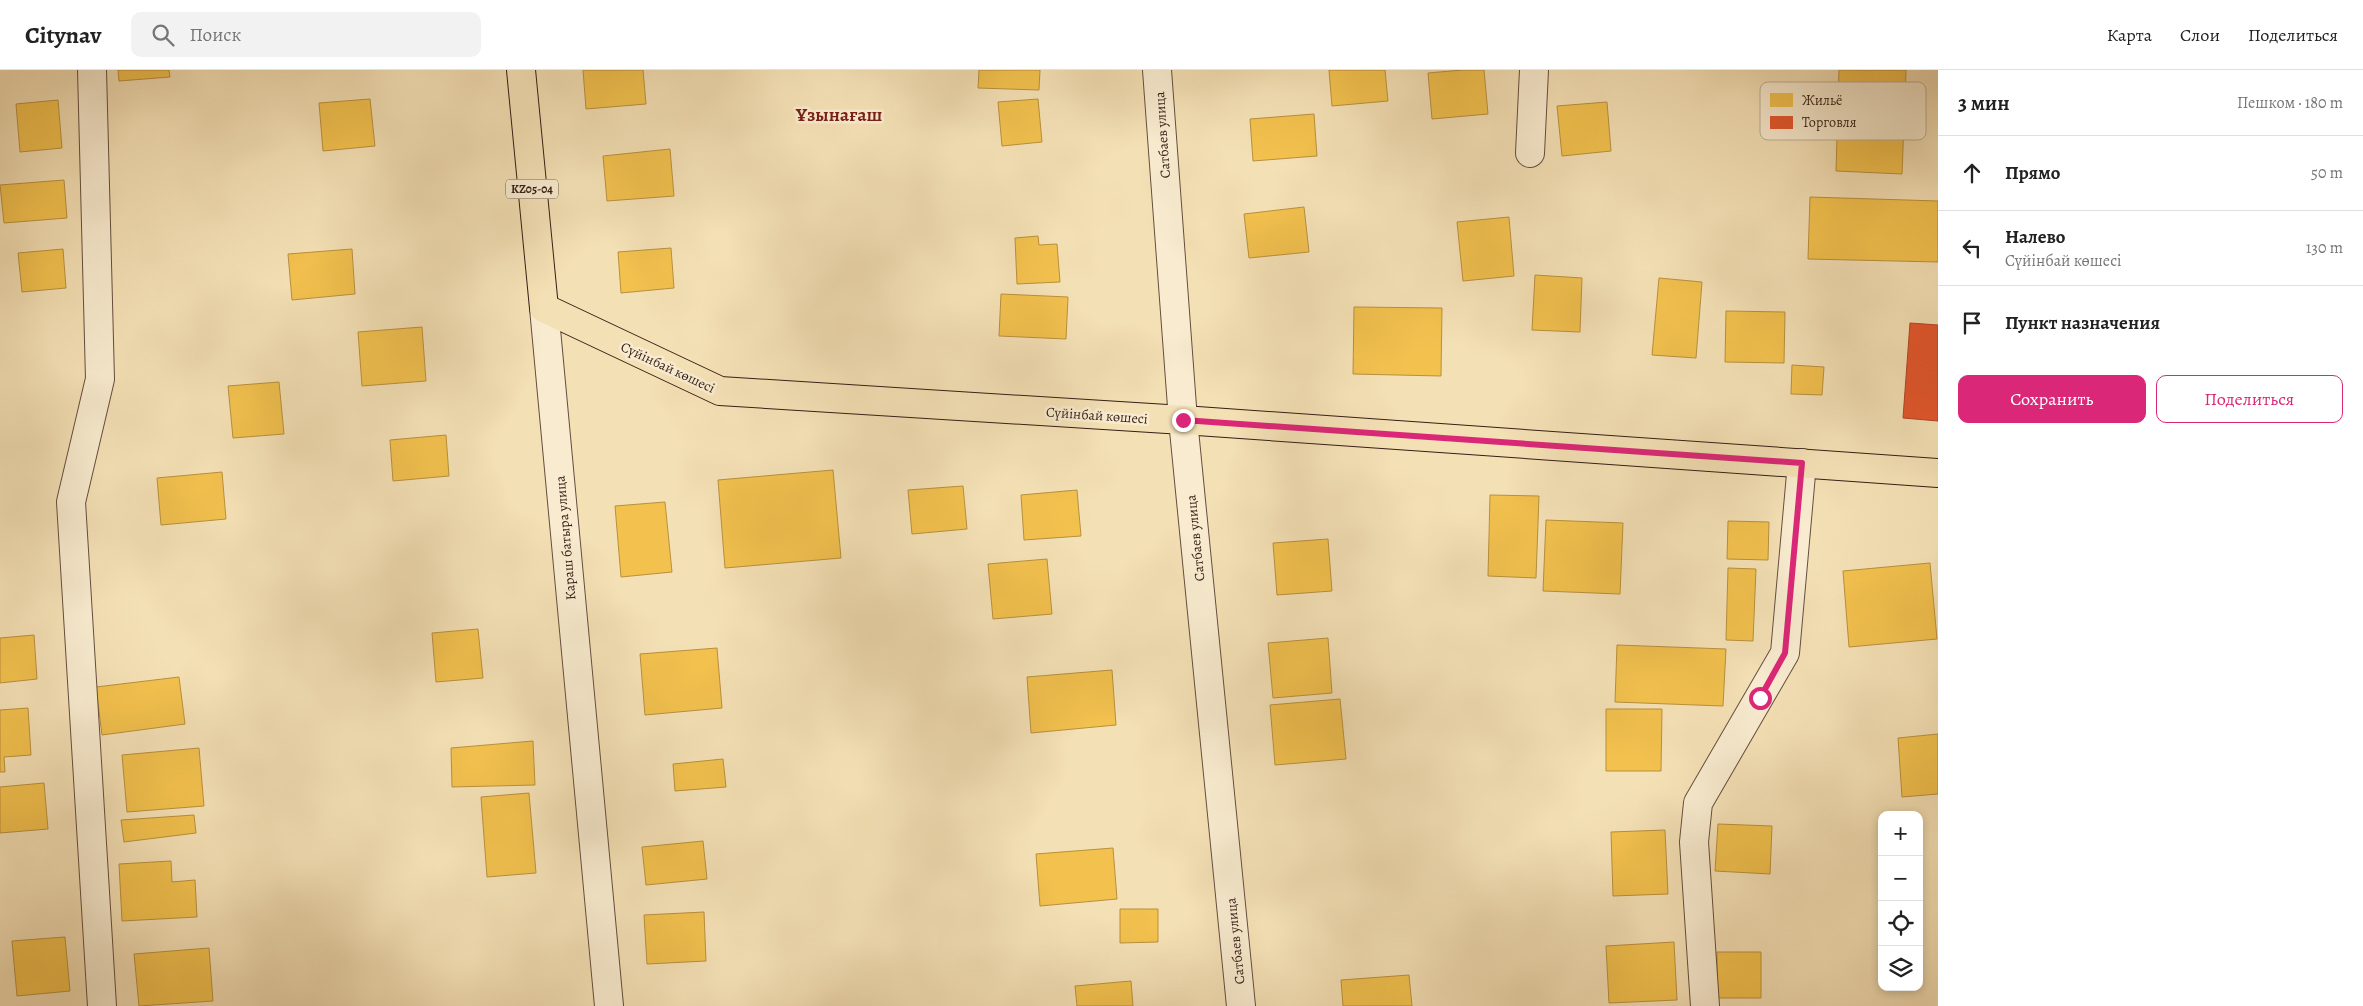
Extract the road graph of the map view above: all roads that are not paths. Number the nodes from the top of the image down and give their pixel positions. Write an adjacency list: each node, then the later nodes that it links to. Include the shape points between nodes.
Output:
1 (92, 70): 10 (street, via 100,379 71,502)
2 (521, 70): 6 (main road, Караш батыра улица / KZ05-04)
3 (1157, 70): 7 (street, Сатбаев улица)
4 (1534, 70): 5 (street)
5 (1530, 154)
6 (544, 308): 7 (main road, Сүйінбай көшесі, via 720,391); 11 (street, Караш батыра улица)
7 (1183, 420): 8 (main road, Сүйінбай көшесі); 12 (street, Сатбаев улица)
8 (1802, 463): 9 (main road, Сүйінбай көшесі); 13 (street, via 1785,653 1698,803 1694,842)
9 (1938, 473)
10 (102, 1006)
11 (609, 1006)
12 (1241, 1006)
13 (1705, 1006)

